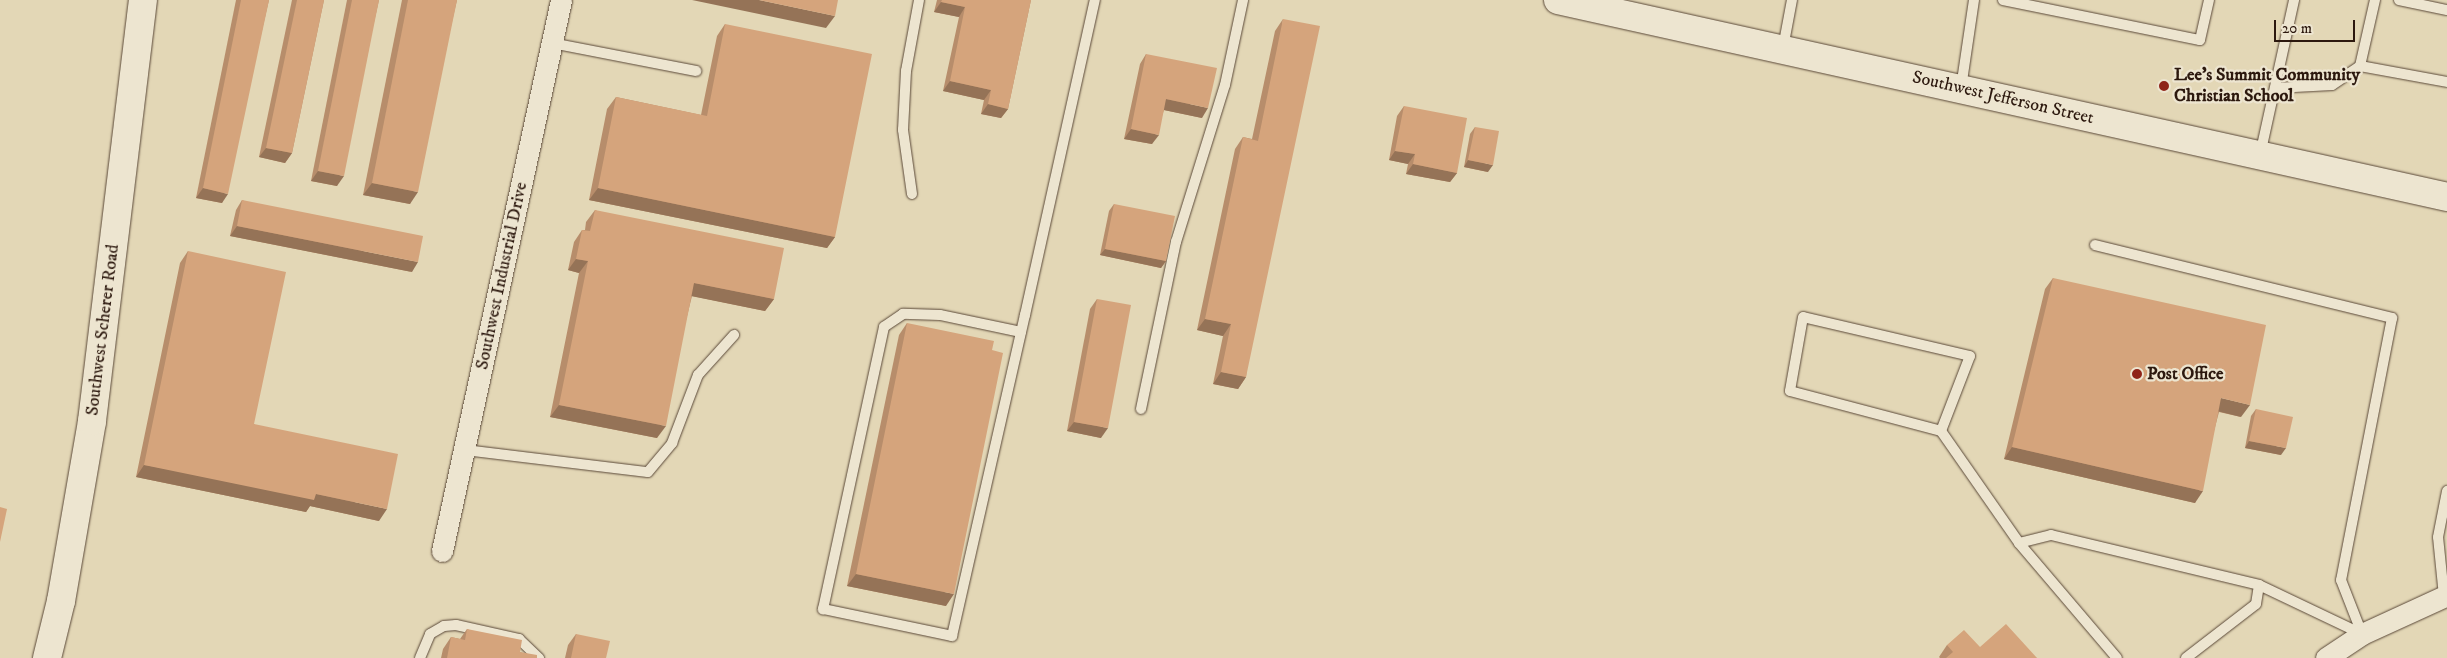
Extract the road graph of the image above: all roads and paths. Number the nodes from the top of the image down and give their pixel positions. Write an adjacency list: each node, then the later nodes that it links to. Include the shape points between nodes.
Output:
1 (143, 0): 37 (street, Southwest Scherer Road, via 92,420 61,601)
2 (561, 0): 15 (street, Southwest Industrial Drive)
3 (919, 0): 23 (lane, via 906,70 903,130)
4 (1095, 0): 26 (lane)
5 (1243, 0): 28 (lane, via 1225,85 1176,242)
6 (1558, 0): 16 (street, Southwest Jefferson Street)
7 (1792, 0): 16 (lane)
8 (1974, 0): 20 (lane)
9 (2003, 0): 10 (lane, via 2200,40)
10 (2209, 0)
11 (2294, 0): 21 (lane)
12 (2375, 0): 17 (lane)
13 (2399, 0): 14 (lane)
14 (2447, 10)
15 (552, 43): 18 (lane); 30 (street, Southwest Industrial Drive)
16 (1783, 48): 20 (street, Southwest Jefferson Street)
17 (2360, 66): 19 (lane); 21 (lane, via 2332,85)
18 (696, 71)
19 (2447, 82)
20 (1961, 88): 22 (street, Southwest Jefferson Street)
21 (2274, 88): 22 (lane)
22 (2260, 155): 24 (street, Southwest Jefferson Street)
23 (912, 194)
24 (2447, 197)
25 (2095, 245): 36 (lane, via 2392,318 2341,580)
26 (1021, 332): 26 (lane, via 952,636 823,609 884,327 903,314 940,315)
27 (734, 335): 30 (lane, via 698,375 672,443 648,472)
28 (1141, 409)
29 (1941, 431): 29 (lane, via 1790,391 1803,317 1970,356); 32 (lane)
30 (465, 450): 33 (street, Southwest Industrial Drive)
31 (2447, 491): 35 (lane, via 2438,537)
32 (2019, 543): 34 (lane, via 2051,535); 40 (lane)
33 (442, 551)
34 (2258, 585): 36 (lane); 41 (lane, via 2256,604)
35 (2446, 595): 36 (street)
36 (2362, 634): 42 (street)
37 (47, 658)
38 (420, 658): 39 (lane, via 430,634 444,626 456,625 519,639)
39 (539, 658)
40 (2117, 658)
41 (2186, 658)
42 (2326, 658)

